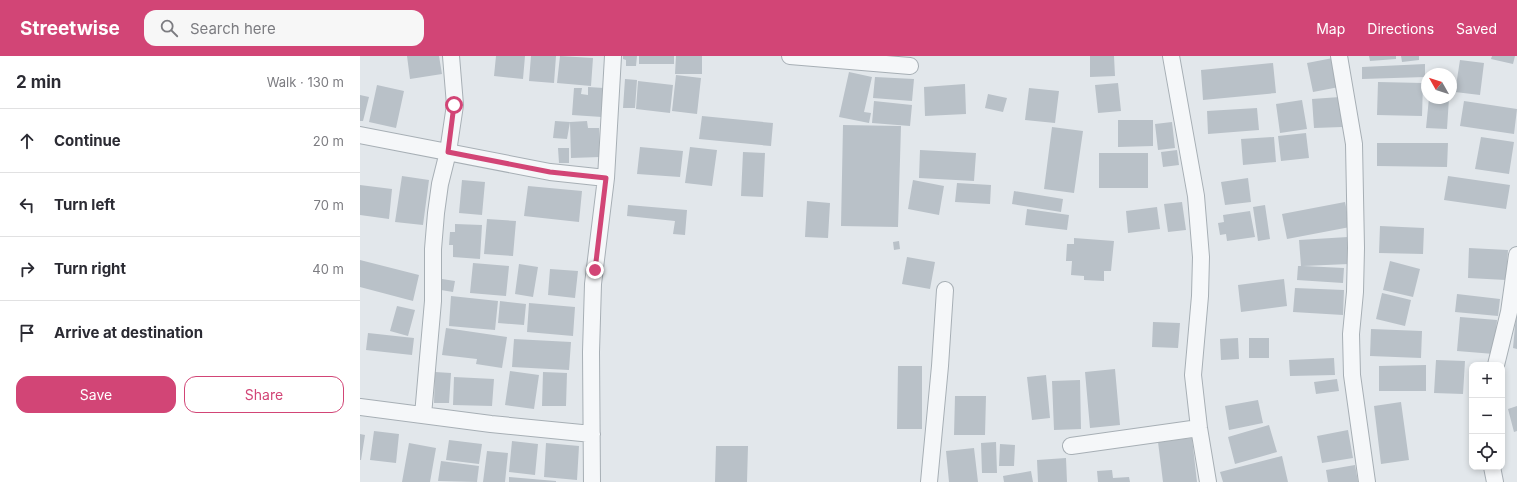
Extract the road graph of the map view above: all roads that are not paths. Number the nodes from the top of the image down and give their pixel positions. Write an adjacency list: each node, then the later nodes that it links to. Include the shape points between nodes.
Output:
1 (452, 56): 8 (street, via 454,105)
2 (613, 56): 9 (street)
3 (790, 56): 6 (street)
4 (1172, 56): 15 (street, via 1196,196 1201,257 1193,375)
5 (1339, 56): 22 (street, via 1354,144 1356,248 1351,334 1352,375)
6 (910, 66)
7 (360, 135): 8 (street)
8 (448, 152): 9 (street, via 550,172); 14 (street, via 436,213 433,301)
9 (606, 178): 16 (street, via 593,284 590,352)
10 (1517, 255): 12 (street, via 1509,312)
11 (945, 290): 20 (street)
12 (1497, 362)
13 (360, 407): 14 (street)
14 (423, 415): 16 (street)
15 (1199, 428): 17 (street); 21 (street)
16 (592, 434): 19 (street)
17 (1071, 446)
18 (1493, 470): 23 (street)
19 (592, 482)
20 (929, 482)
21 (1208, 482)
22 (1366, 482)
23 (1495, 482)

